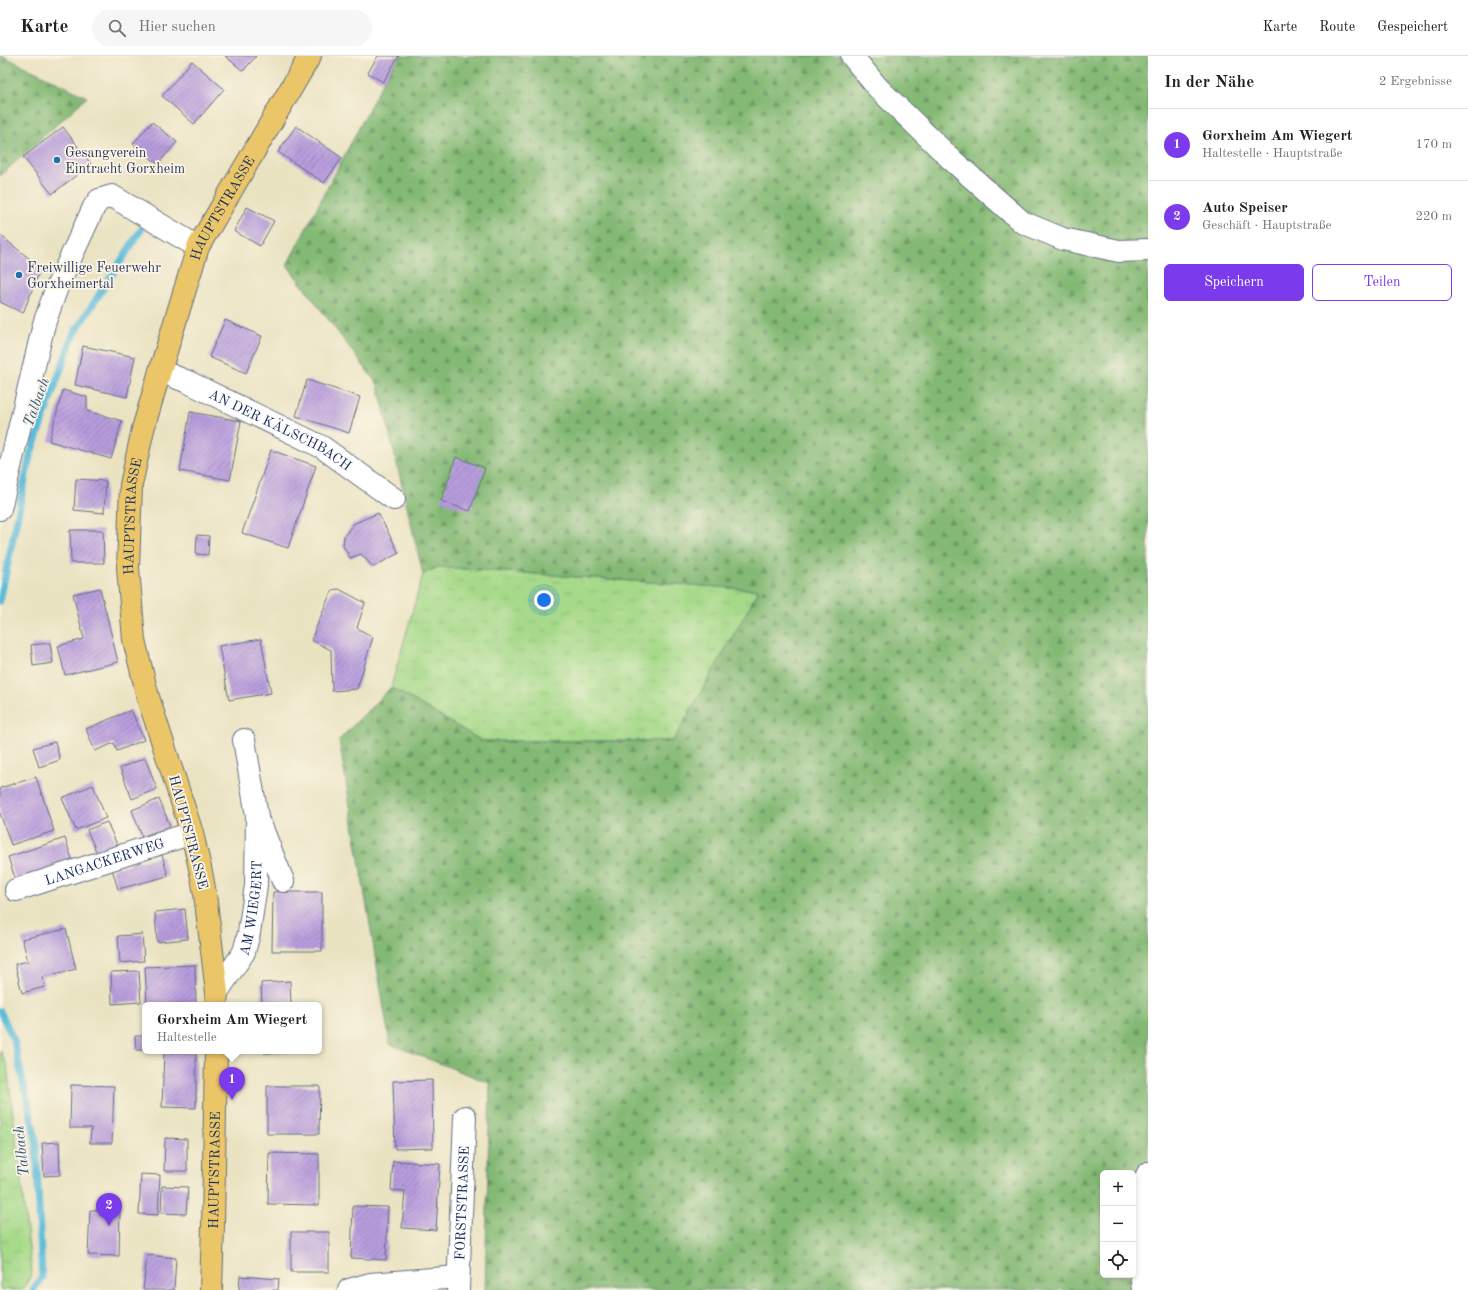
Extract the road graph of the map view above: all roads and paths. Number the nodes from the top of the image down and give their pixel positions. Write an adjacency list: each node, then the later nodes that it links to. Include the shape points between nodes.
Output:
1 (310, 56): 3 (main road, HAUPTSTRASSE)
2 (852, 56): 4 (street, via 878,88 952,160 1022,222 1063,239 1119,252)
3 (198, 247): 5 (main road, HAUPTSTRASSE); 7 (street, via 112,196 99,200 57,287 47,317)
4 (1148, 250)
5 (160, 371): 6 (street, AN DER KÄLSCHBACH, via 322,447); 10 (main road, HAUPTSTRASSE, via 131,485 128,568 134,640 148,697)
6 (394, 499)
7 (0, 509)
8 (244, 740): 9 (street, AM WIEGERT)
9 (257, 816): 11 (street, AM WIEGERT); 13 (street, AM WIEGERT, via 256,885 249,933 244,952)
10 (192, 832): 12 (street, LANGACKERWEG); 13 (main road, HAUPTSTRASSE, via 206,894)
11 (283, 881)
12 (16, 890)
13 (217, 999)
14 (216, 1054): 18 (main road, HAUPTSTRASSE)
15 (465, 1117): 17 (street, FORSTSTRASSE)
16 (1148, 1173): 20 (street, via 1143,1185 1139,1257)
17 (458, 1284): 19 (street, via 370,1284)
18 (211, 1290)
19 (349, 1290)
20 (1143, 1290)

